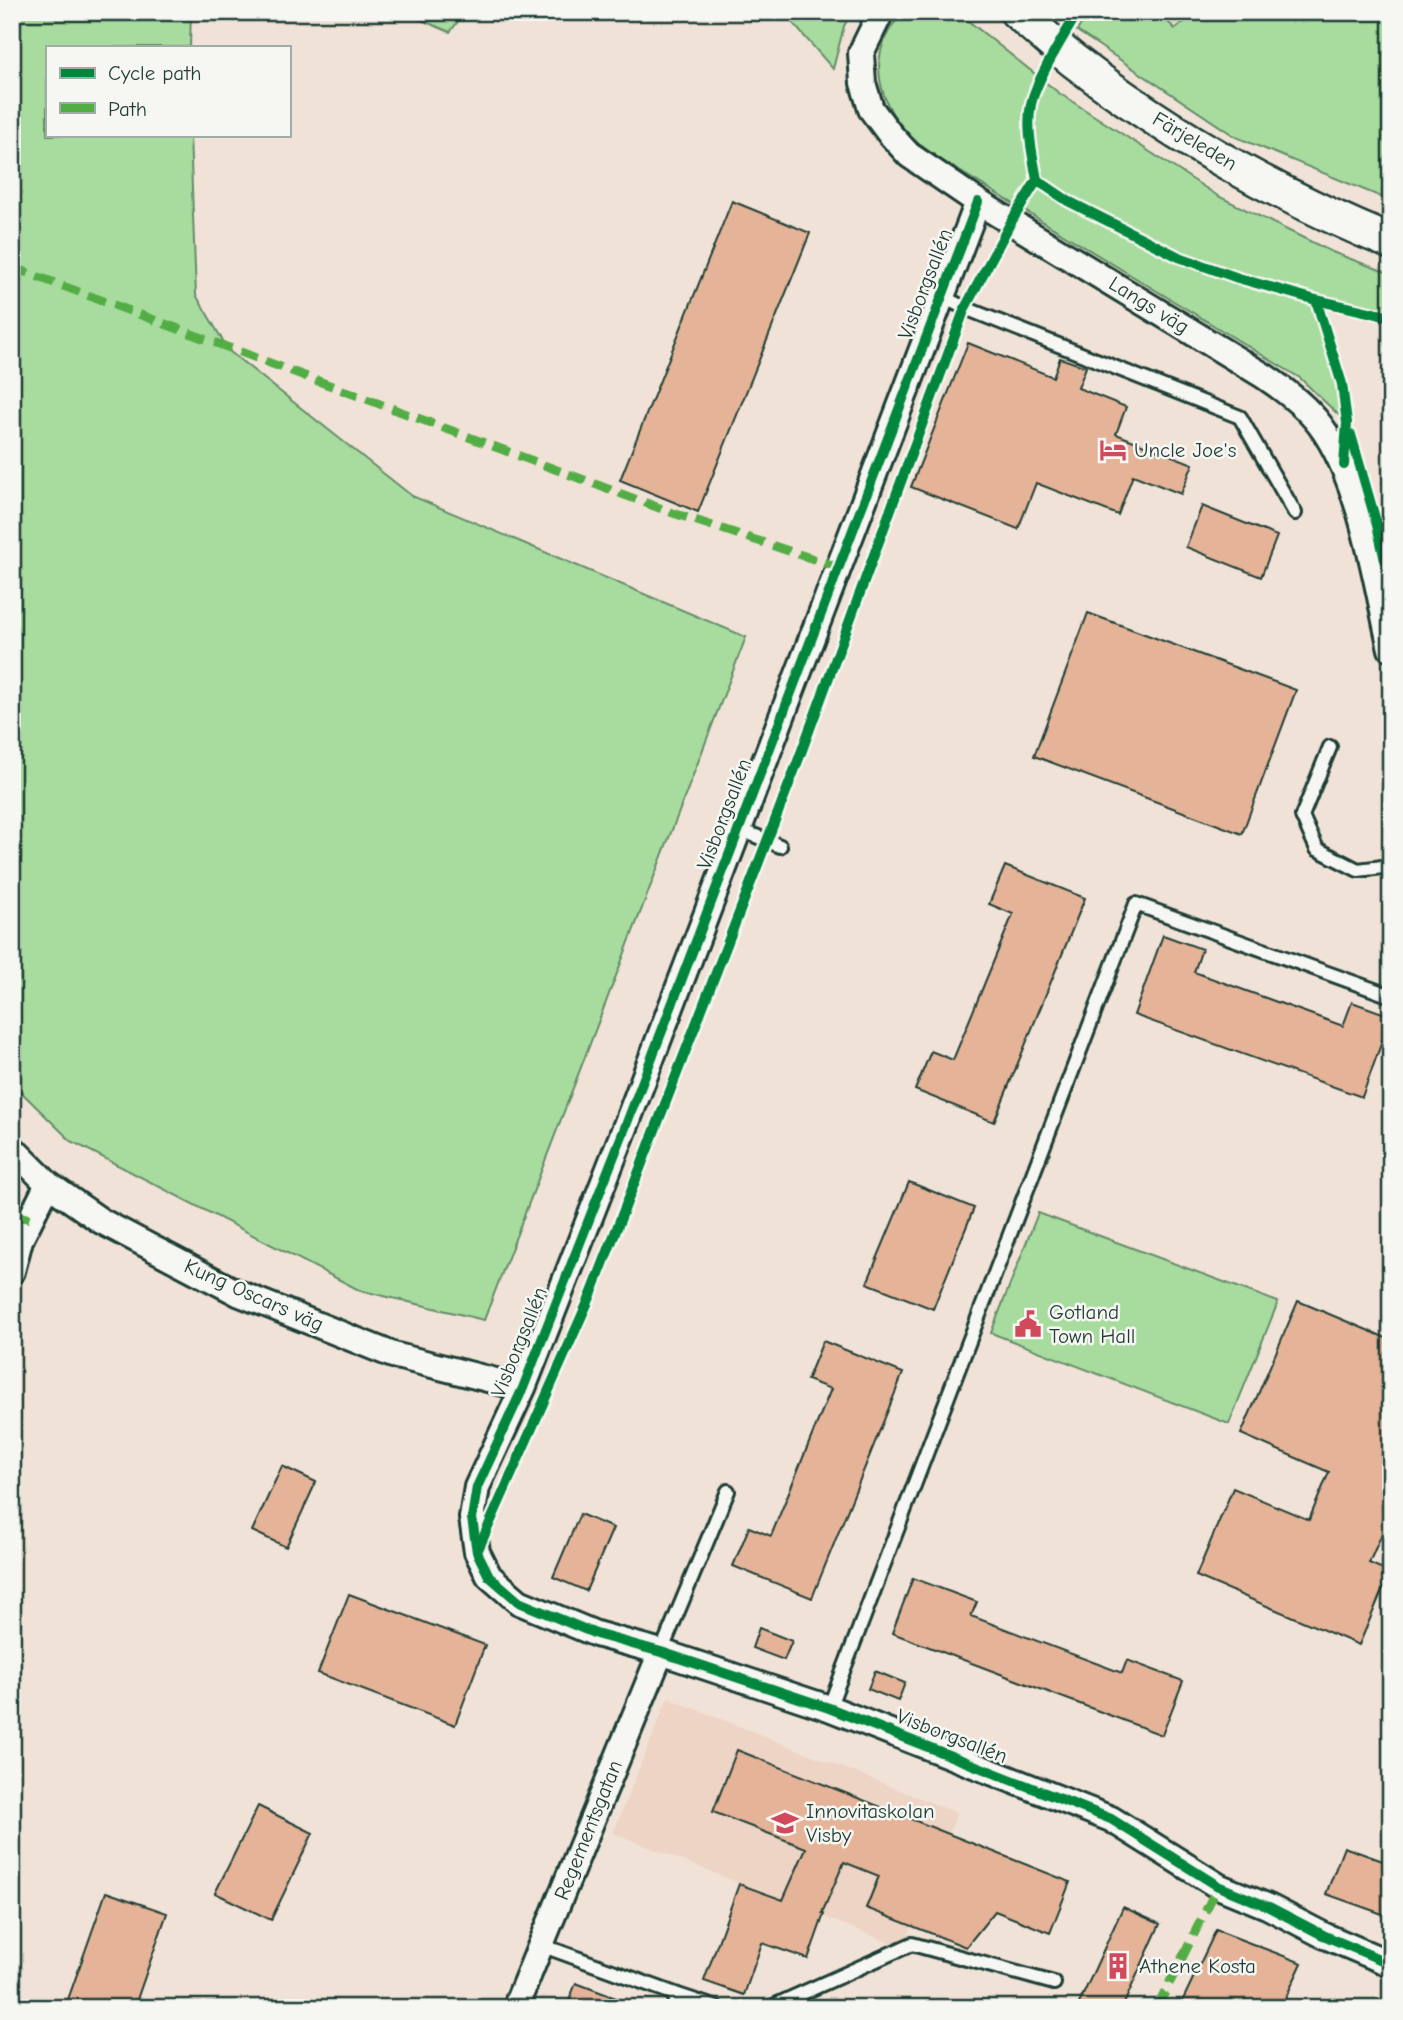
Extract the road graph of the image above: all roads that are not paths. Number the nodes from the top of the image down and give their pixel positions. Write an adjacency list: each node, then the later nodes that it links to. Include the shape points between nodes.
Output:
1 (881, 12): 3 (street, Langs väg, via 861,53 871,109 909,155)
2 (1017, 12): 4 (main road, Färjeleden, via 1074,61 1153,116 1278,191)
3 (978, 202): 5 (street, Visborgsallén); 7 (street, Langs väg, via 1265,376 1321,425 1344,466 1367,540)
4 (1391, 242)
5 (940, 295): 6 (lane, via 1240,418); 9 (street, Visborgsallén)
6 (1295, 513)
7 (1391, 649)
8 (1330, 747): 11 (lane, via 1302,816 1317,849 1358,870)
9 (739, 829): 10 (lane); 16 (street, Visborgsallén)
10 (780, 846)
11 (1391, 866)
12 (1391, 996): 19 (lane, via 1136,904)
13 (12, 1148): 14 (street, Kung Oscars väg)
14 (48, 1184): 15 (street, via 20,1240); 16 (street, Kung Oscars väg, via 101,1221 238,1293 393,1355)
15 (12, 1272)
16 (523, 1388): 18 (street, Visborgsallén, via 477,1487 472,1518 475,1541 489,1576 519,1602 596,1634)
17 (728, 1491): 18 (lane)
18 (661, 1652): 19 (street, Visborgsallén); 20 (street, Regementsgatan)
19 (829, 1708): 21 (street, Visborgsallén, via 1111,1819 1218,1886)
20 (541, 1945): 23 (lane); 24 (street, Regementsgatan)
21 (1391, 1964)
22 (1054, 1983): 26 (lane, via 912,1944)
23 (675, 2002): 25 (lane)
24 (515, 2008)
25 (717, 2008)
26 (769, 2008)

